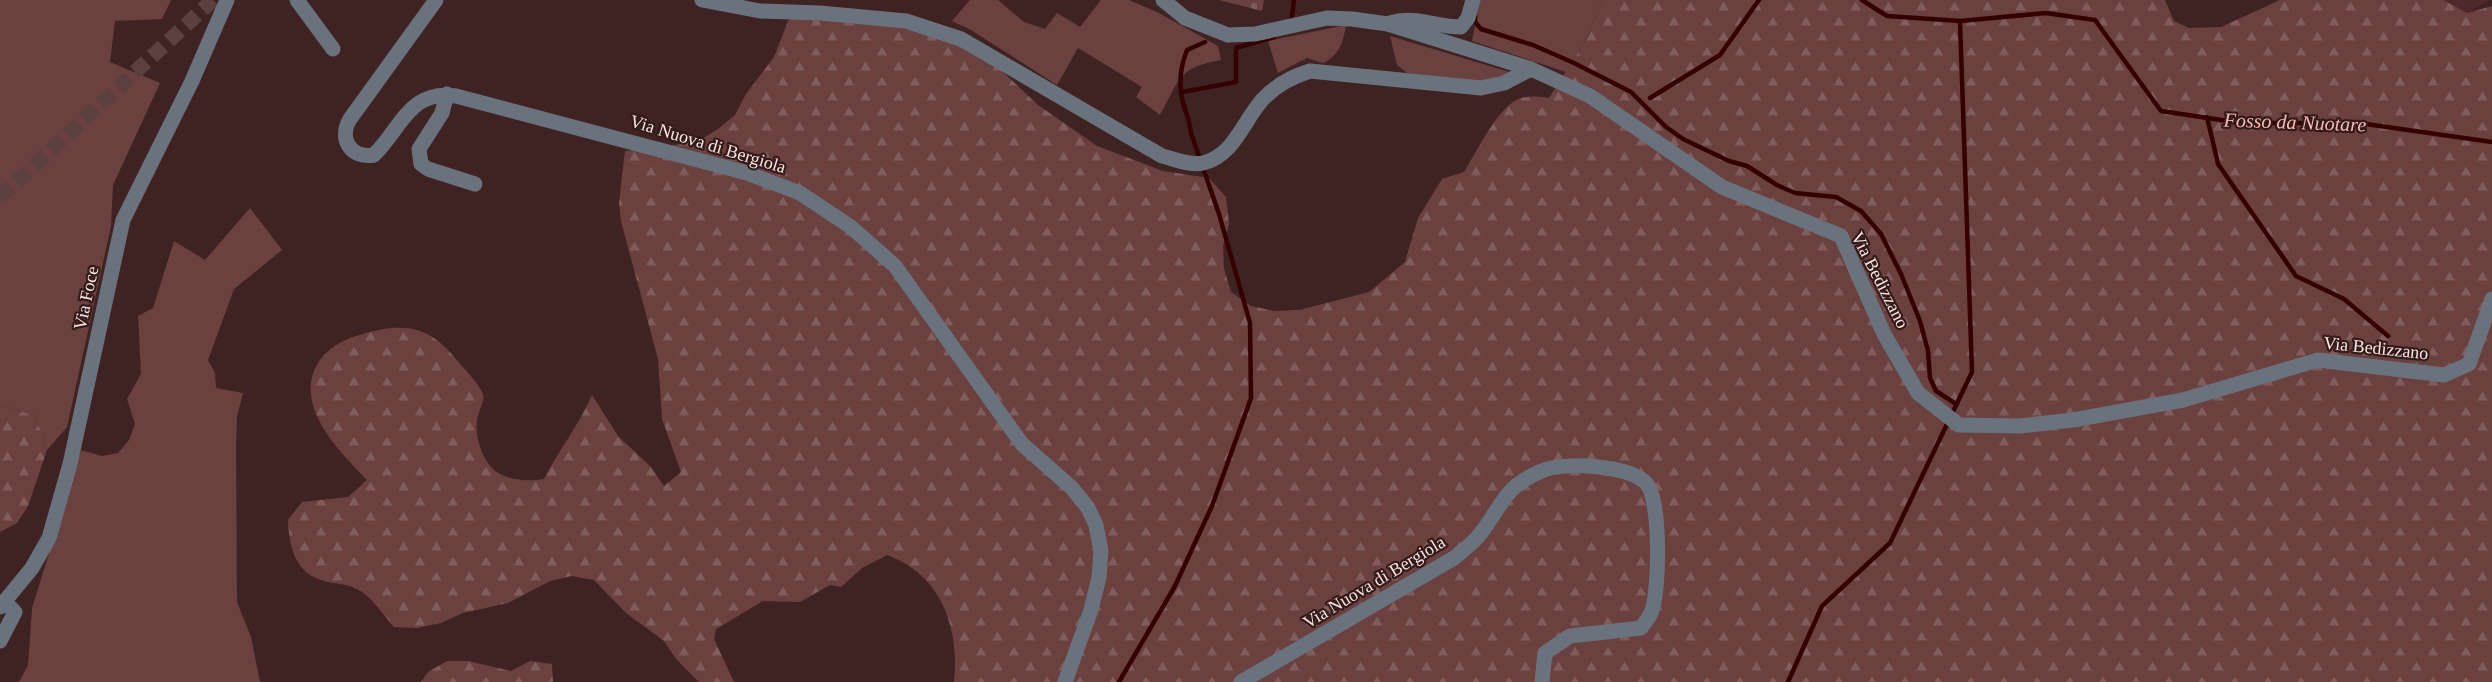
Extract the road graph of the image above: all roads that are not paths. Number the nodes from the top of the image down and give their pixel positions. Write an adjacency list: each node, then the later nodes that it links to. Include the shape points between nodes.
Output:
1 (227, 0): 13 (street, Via Foce, via 187,92 123,220 70,464 49,538 32,568)
2 (297, 0): 8 (street)
3 (436, 0): 10 (street, via 350,119 345,133 348,147 360,155 374,155 417,103 435,94)
4 (702, 0): 9 (street, via 760,11 906,21 961,39 1162,156 1196,164 1219,157 1262,100 1290,77 1310,72 1481,88 1504,83)
5 (1163, 0): 7 (street, Via Bedizzano, via 1185,18 1228,35 1255,34 1327,18)
6 (1473, 0): 7 (street, via 1461,27 1402,19)
7 (1388, 24): 9 (street, Via Bedizzano)
8 (333, 49)
9 (1531, 69): 12 (street, Via Bedizzano, via 1590,96 1722,188 1841,236 1884,334 1918,393 1959,425 2020,426 2183,400 2318,360 2444,375 2469,364)
10 (447, 94): 11 (street, via 442,112 419,149 421,164 428,170); 15 (street, Via Nuova di Bergiola, via 747,173 800,193 851,227 895,266 1022,444 1071,488 1096,525 1101,551 1099,577)
11 (475, 184)
12 (2492, 299)
13 (3, 604): 14 (street, via 15,612)
14 (0, 640)
15 (1065, 682)
16 (1241, 682): 17 (street, Via Nuova di Bergiola, via 1454,558 1480,534 1508,491 1546,469 1582,465 1636,476 1653,493 1656,509 1655,595 1651,613 1641,628 1560,640 1545,652)
17 (1542, 682)

